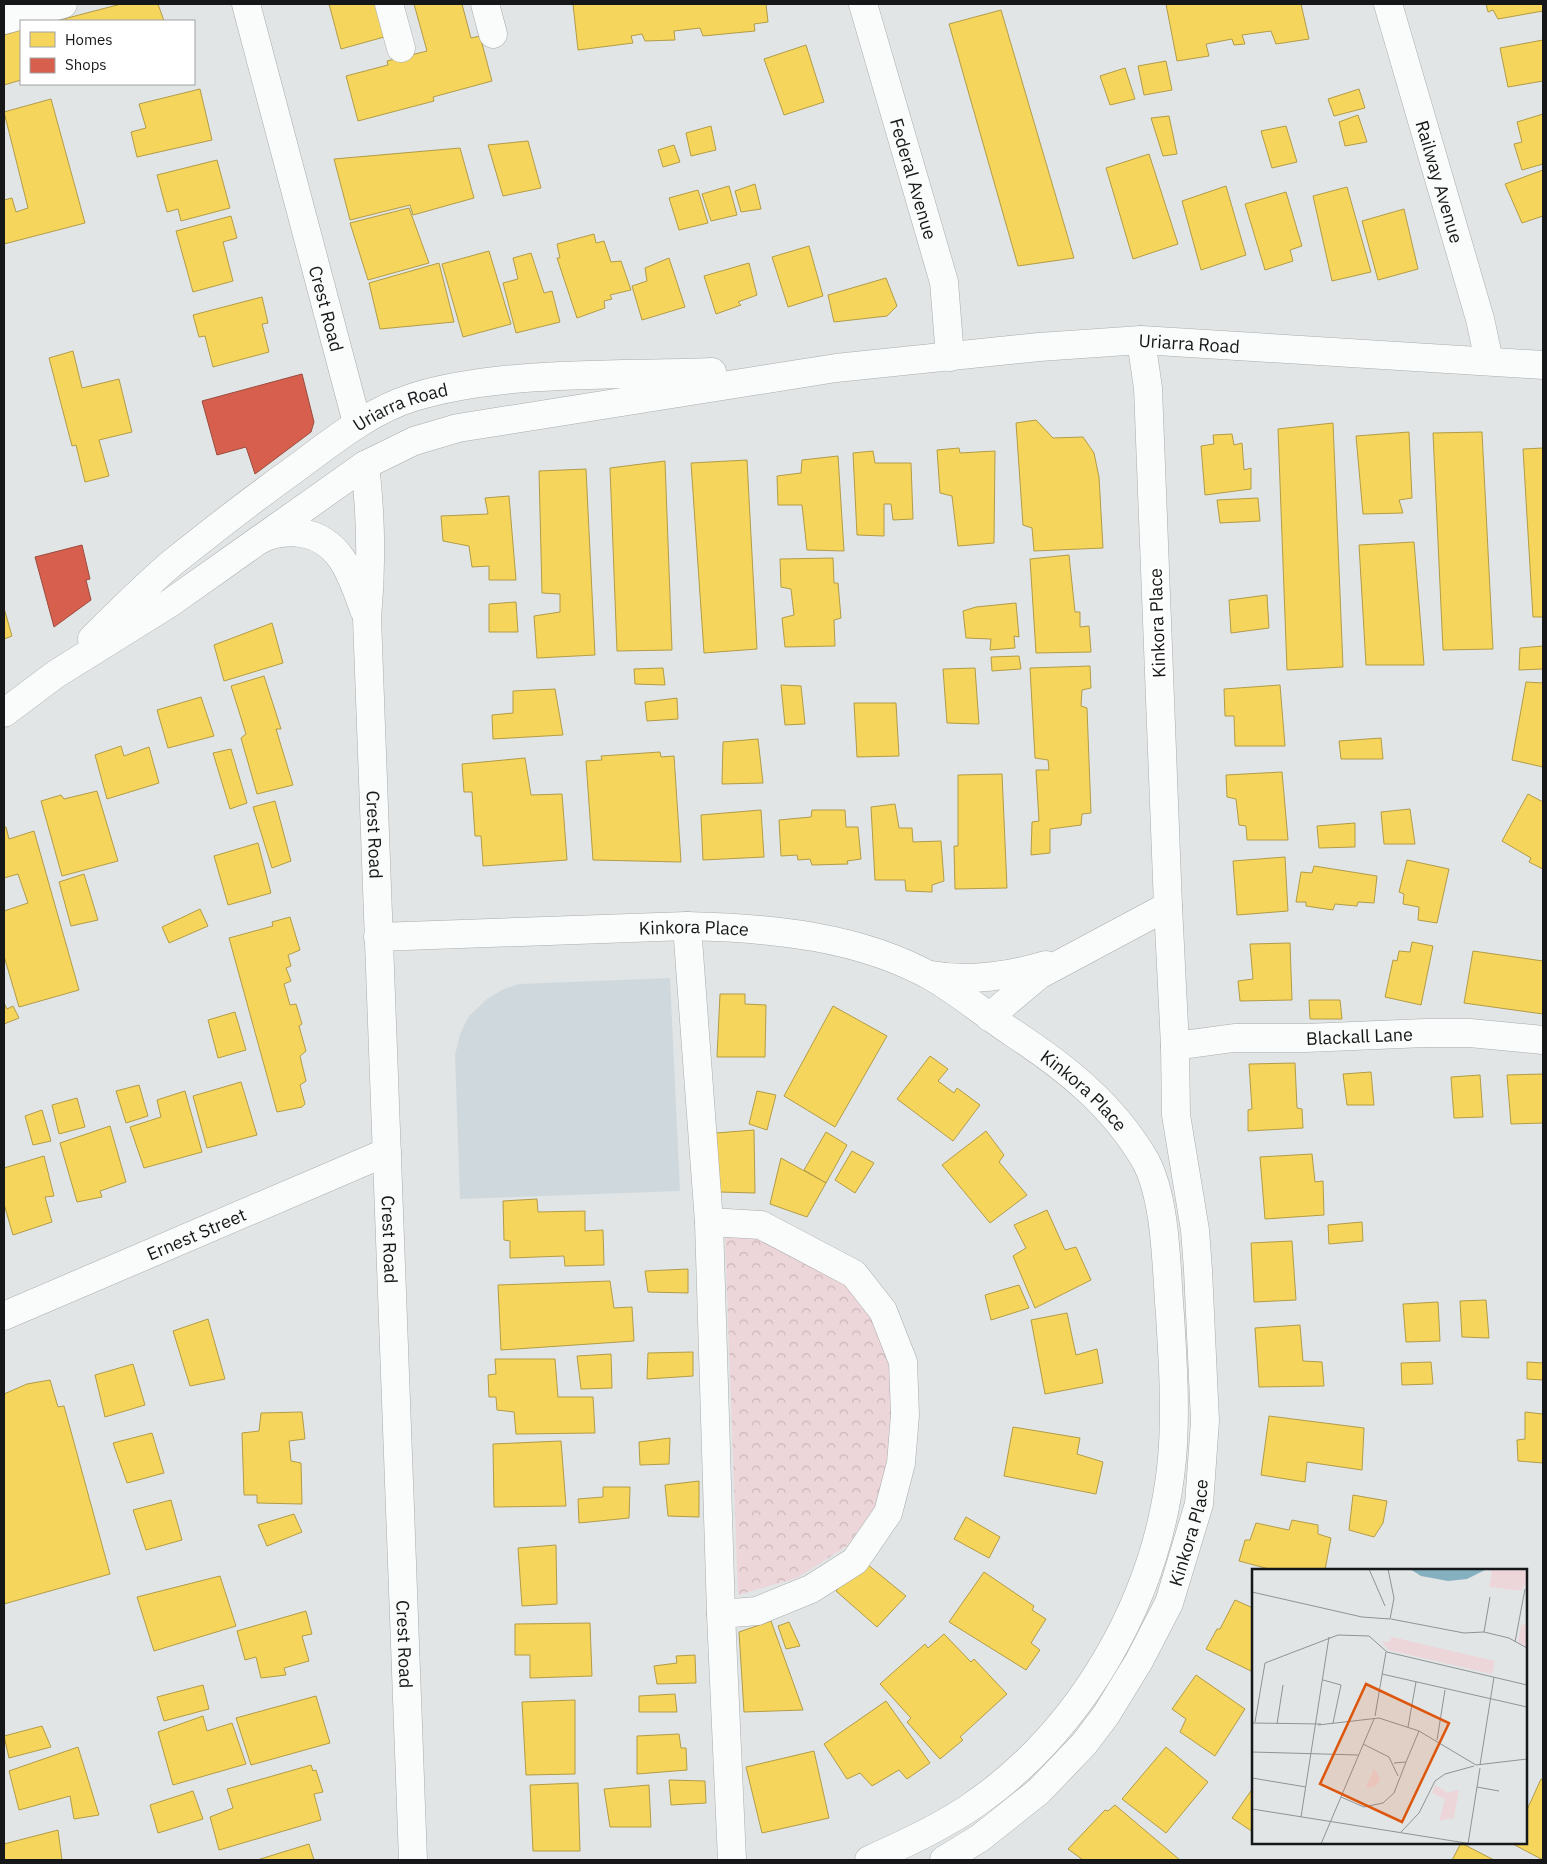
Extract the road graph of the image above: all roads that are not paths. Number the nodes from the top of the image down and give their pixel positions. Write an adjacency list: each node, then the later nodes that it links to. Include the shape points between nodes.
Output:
1 (63, 4): 7 (street)
2 (246, 4): 15 (street, Crest Road)
3 (390, 4): 9 (street)
4 (485, 4): 8 (street)
5 (863, 4): 11 (street, Federal Avenue, via 944,282)
6 (1388, 4): 12 (street, Railway Avenue, via 1480,319)
7 (4, 20)
8 (493, 34)
9 (401, 48)
10 (1141, 340): 11 (street, Uriarra Road); 12 (street, Uriarra Road); 21 (street, Kinkora Place, via 1148,388)
11 (950, 357): 14 (street, Uriarra Road)
12 (1489, 361): 13 (street, Uriarra Road)
13 (1543, 365)
14 (836, 368): 15 (street, Uriarra Road, via 551,377 502,382 414,397); 16 (street, Uriarra Road, via 458,428 414,441)
15 (357, 423): 16 (street, Crest Road); 19 (street, Uriarra Road, via 171,564)
16 (365, 465): 17 (street, Uriarra Road); 18 (street, Crest Road, via 370,528)
17 (258, 541): 18 (street, Crest Road, via 286,532 304,533 326,542 345,562); 19 (street, Uriarra Road, via 150,616)
18 (367, 618): 23 (street, Crest Road)
19 (56, 674): 20 (street, Uriarra Road)
20 (4, 713)
21 (1168, 906): 24 (street); 28 (street, Kinkora Place)
22 (687, 926): 23 (street, Kinkora Place); 25 (street, Kinkora Place, via 739,927 840,942); 32 (street)
23 (378, 937): 30 (street, Crest Road)
24 (1076, 954): 25 (street, via 1001,976 960,978); 26 (street, via 1024,987)
25 (924, 973): 26 (street, Kinkora Place)
26 (990, 1017): 31 (street, Kinkora Place, via 1056,1062 1092,1092 1139,1151)
27 (1543, 1040): 28 (street, Blackall Lane, via 1470,1033 1426,1033 1234,1038)
28 (1175, 1046): 29 (street, Kinkora Place)
29 (1176, 1115): 31 (street, Kinkora Place, via 1158,1162); 38 (street, Kinkora Place, via 1195,1230 1205,1421 1199,1504 1180,1573 1159,1624 1139,1661 1084,1744 1039,1792 980,1838)
30 (387, 1152): 33 (street, Ernest Street); 35 (street, Crest Road)
31 (1154, 1185): 37 (street, Kinkora Place, via 1164,1240 1174,1367 1172,1461 1159,1532 1132,1608 1104,1666 1083,1695 1009,1777 948,1821)
32 (709, 1222): 34 (street); 34 (street, via 761,1225 854,1274 883,1312 903,1362 905,1415 901,1463 888,1512 855,1560 811,1589 757,1611)
33 (4, 1316)
34 (721, 1614): 36 (street)
35 (413, 1860)
36 (732, 1860)
37 (869, 1860)
38 (944, 1860)

